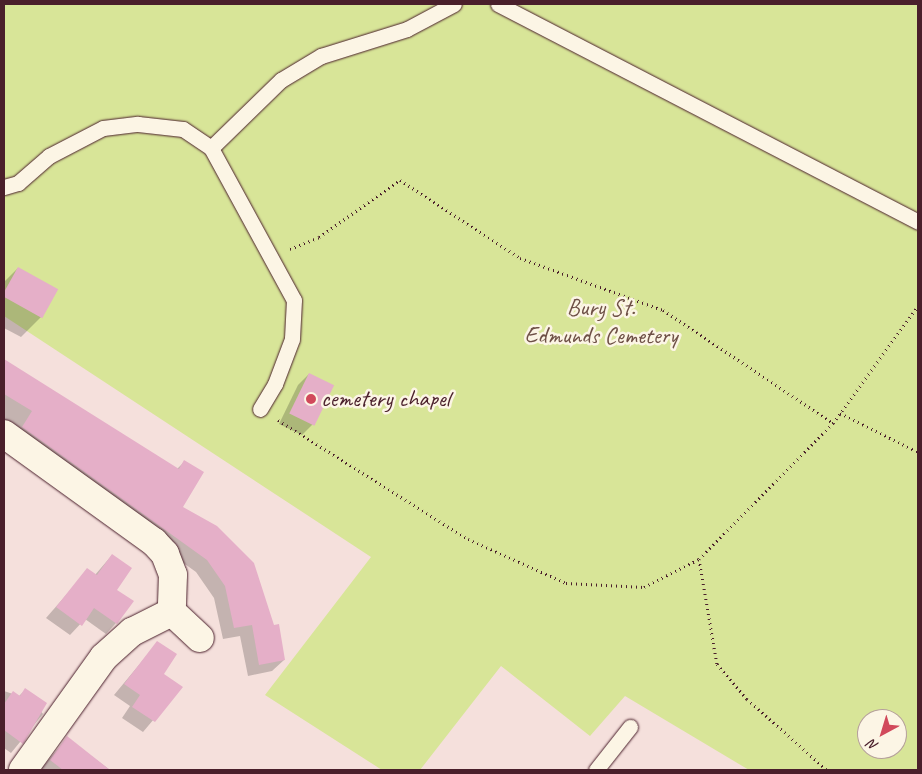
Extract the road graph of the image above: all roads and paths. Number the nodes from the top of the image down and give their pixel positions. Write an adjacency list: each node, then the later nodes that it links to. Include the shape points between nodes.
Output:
1 (454, 4): 3 (lane, via 407,29 320,56 281,80)
2 (498, 4): 5 (lane)
3 (211, 148): 4 (lane, via 183,128 138,124 103,128 49,156 18,183); 6 (lane)
4 (4, 187)
5 (918, 222)
6 (273, 256): 8 (lane, via 294,300 292,338 276,384); 10 (path, via 318,237 400,180 520,258 663,310)
7 (918, 306): 9 (path)
8 (260, 409): 13 (path, via 468,539 566,583 644,587)
9 (840, 413): 10 (path); 12 (path)
10 (833, 423): 13 (path)
11 (4, 434): 14 (street, via 154,542 165,554 173,575)
12 (918, 452)
13 (699, 559): 19 (path, via 717,664 747,699)
14 (172, 612): 15 (street); 17 (street, via 132,632 104,657)
15 (200, 638)
16 (630, 726): 18 (lane)
17 (23, 770)
18 (596, 770)
19 (828, 770)

